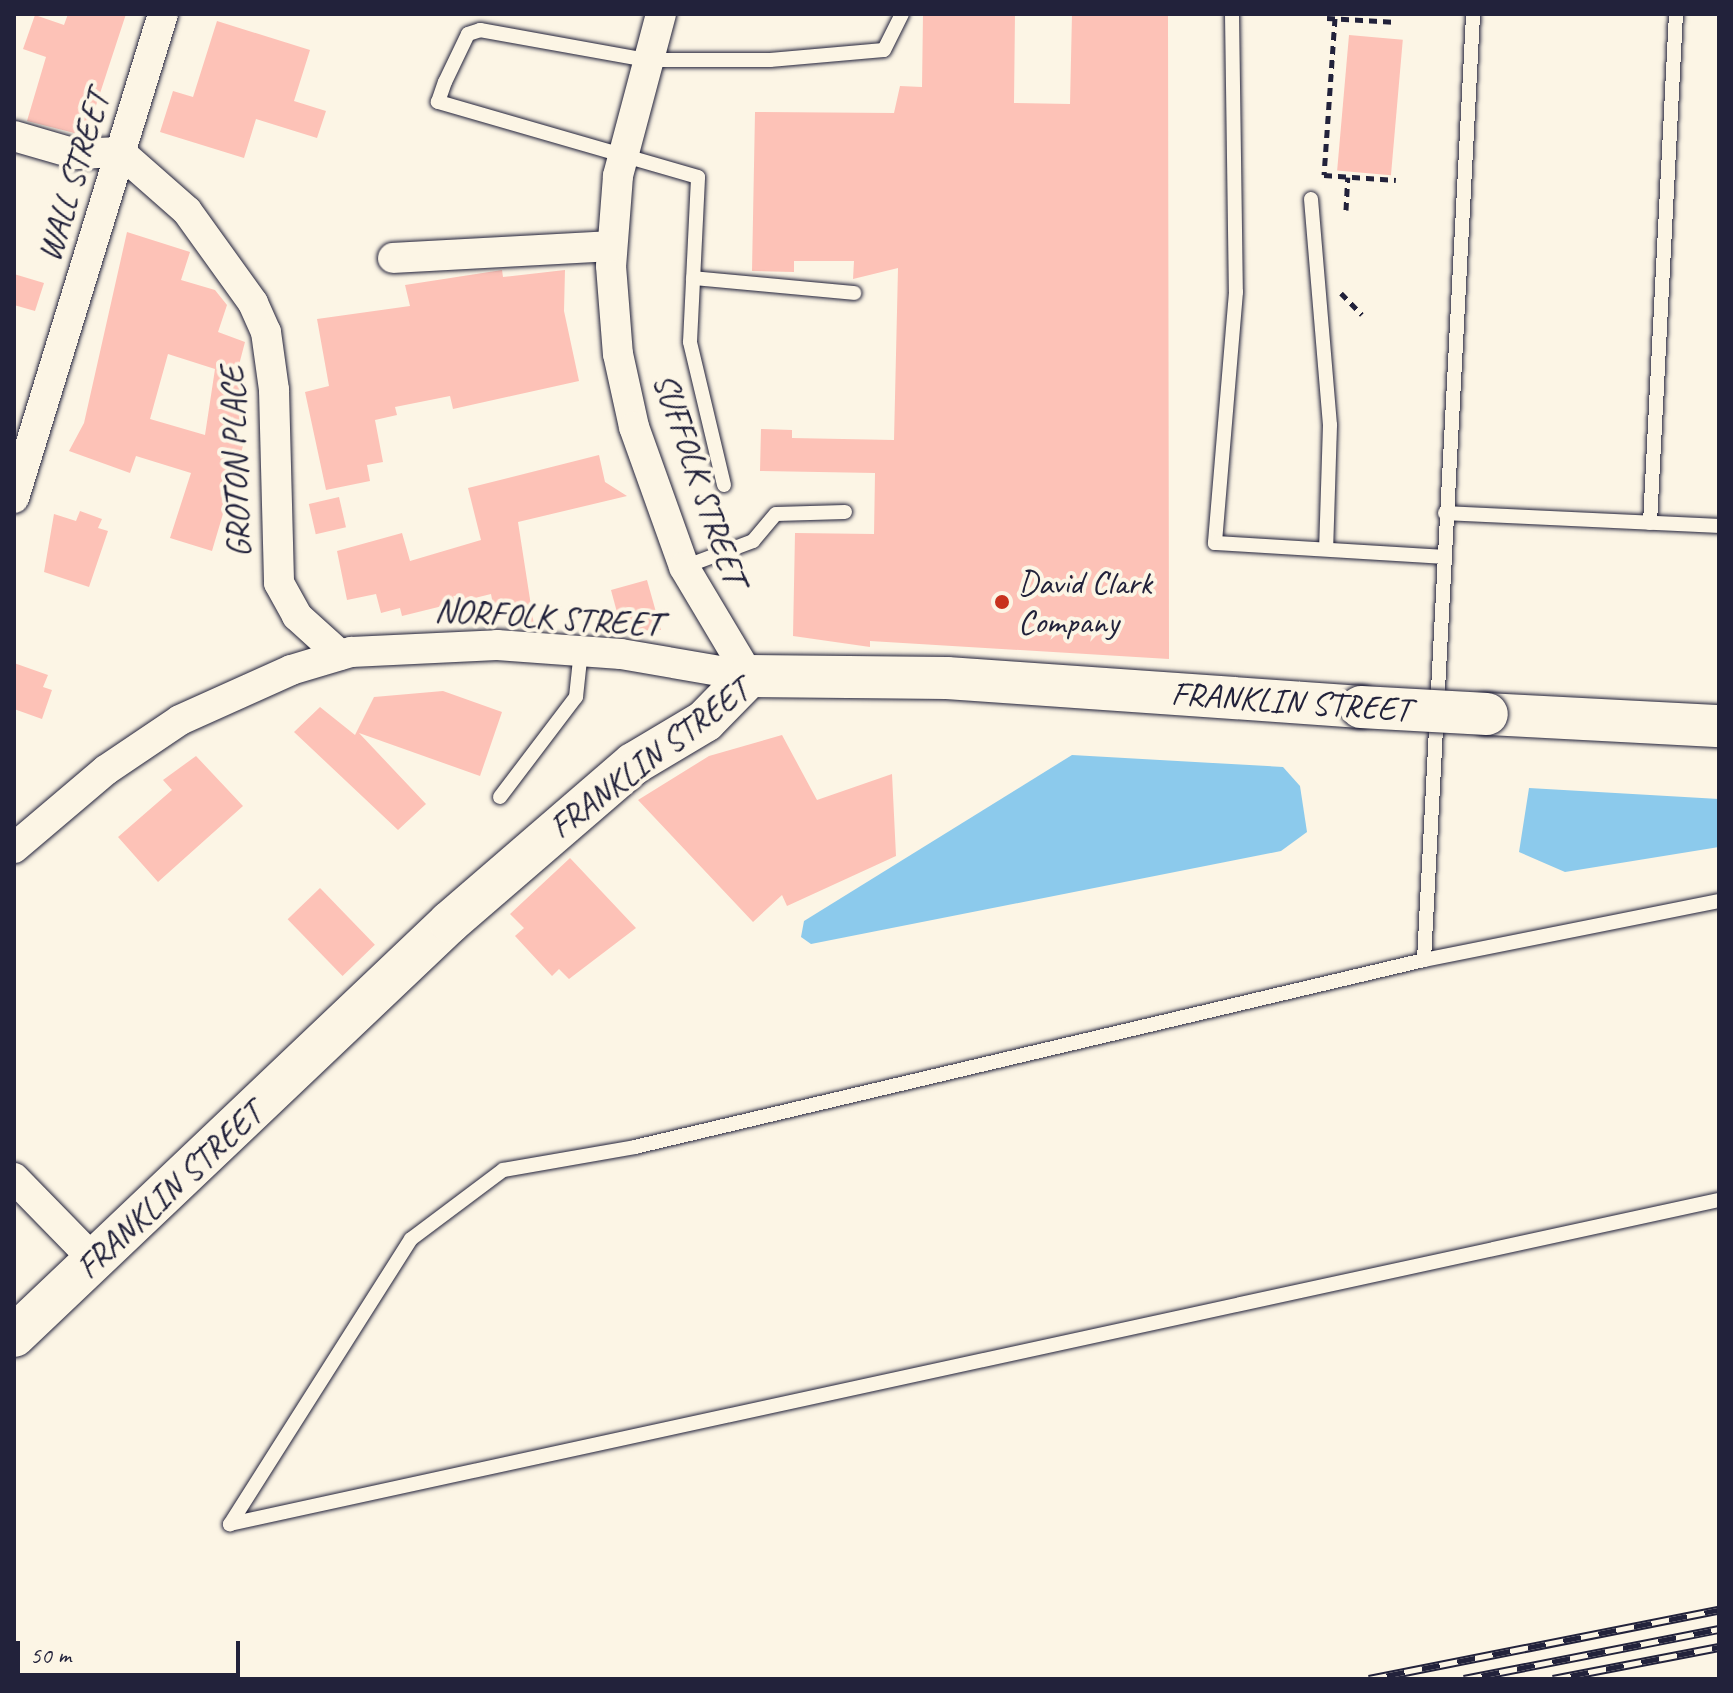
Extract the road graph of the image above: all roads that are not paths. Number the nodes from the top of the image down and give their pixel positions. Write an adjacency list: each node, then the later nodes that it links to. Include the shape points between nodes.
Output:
1 (163, 14): 9 (street, WALL STREET)
2 (661, 14): 7 (street, SUFFOLK STREET)
3 (902, 14): 7 (lane, via 884,50)
4 (1232, 14): 22 (lane, via 1236,292 1215,543)
5 (1473, 14): 19 (lane)
6 (1676, 14): 20 (lane)
7 (647, 60): 10 (street, SUFFOLK STREET); 10 (lane, via 480,30 468,34 438,102)
8 (14, 136): 9 (street, via 76,154)
9 (120, 152): 17 (street, WALL STREET); 26 (street, GROTON PLACE, via 187,211 259,315 274,390 273,558 289,606)
10 (622, 158): 12 (street, SUFFOLK STREET); 14 (lane, via 698,177)
11 (1311, 199): 22 (lane, via 1330,425)
12 (612, 246): 13 (street); 24 (street, SUFFOLK STREET, via 627,400)
13 (393, 258)
14 (693, 278): 15 (lane); 16 (lane, via 690,342)
15 (854, 293)
16 (724, 485)
17 (14, 498)
18 (845, 512): 24 (lane, via 776,514 753,541)
19 (1445, 513): 20 (lane); 23 (lane)
20 (1650, 523): 21 (lane)
21 (1719, 526)
22 (1326, 549): 23 (lane)
23 (1443, 557): 32 (lane)
24 (684, 567): 27 (street, SUFFOLK STREET)
25 (581, 650): 26 (street, NORFOLK STREET, via 418,645); 27 (street, NORFOLK STREET); 29 (lane, via 576,697)
26 (340, 655): 30 (street, NORFOLK STREET, via 180,720 106,770)
27 (749, 676): 28 (main road, FRANKLIN STREET, bridge, via 947,678); 35 (main road, FRANKLIN STREET, via 705,721 633,764 462,911)
28 (1719, 726)
29 (500, 797)
30 (14, 848)
31 (1719, 901): 32 (lane)
32 (1424, 960): 34 (lane, via 635,1147 503,1170 411,1239 230,1524)
33 (14, 1178): 35 (street)
34 (1719, 1200)
35 (94, 1260): 36 (main road, FRANKLIN STREET)
36 (14, 1336)

